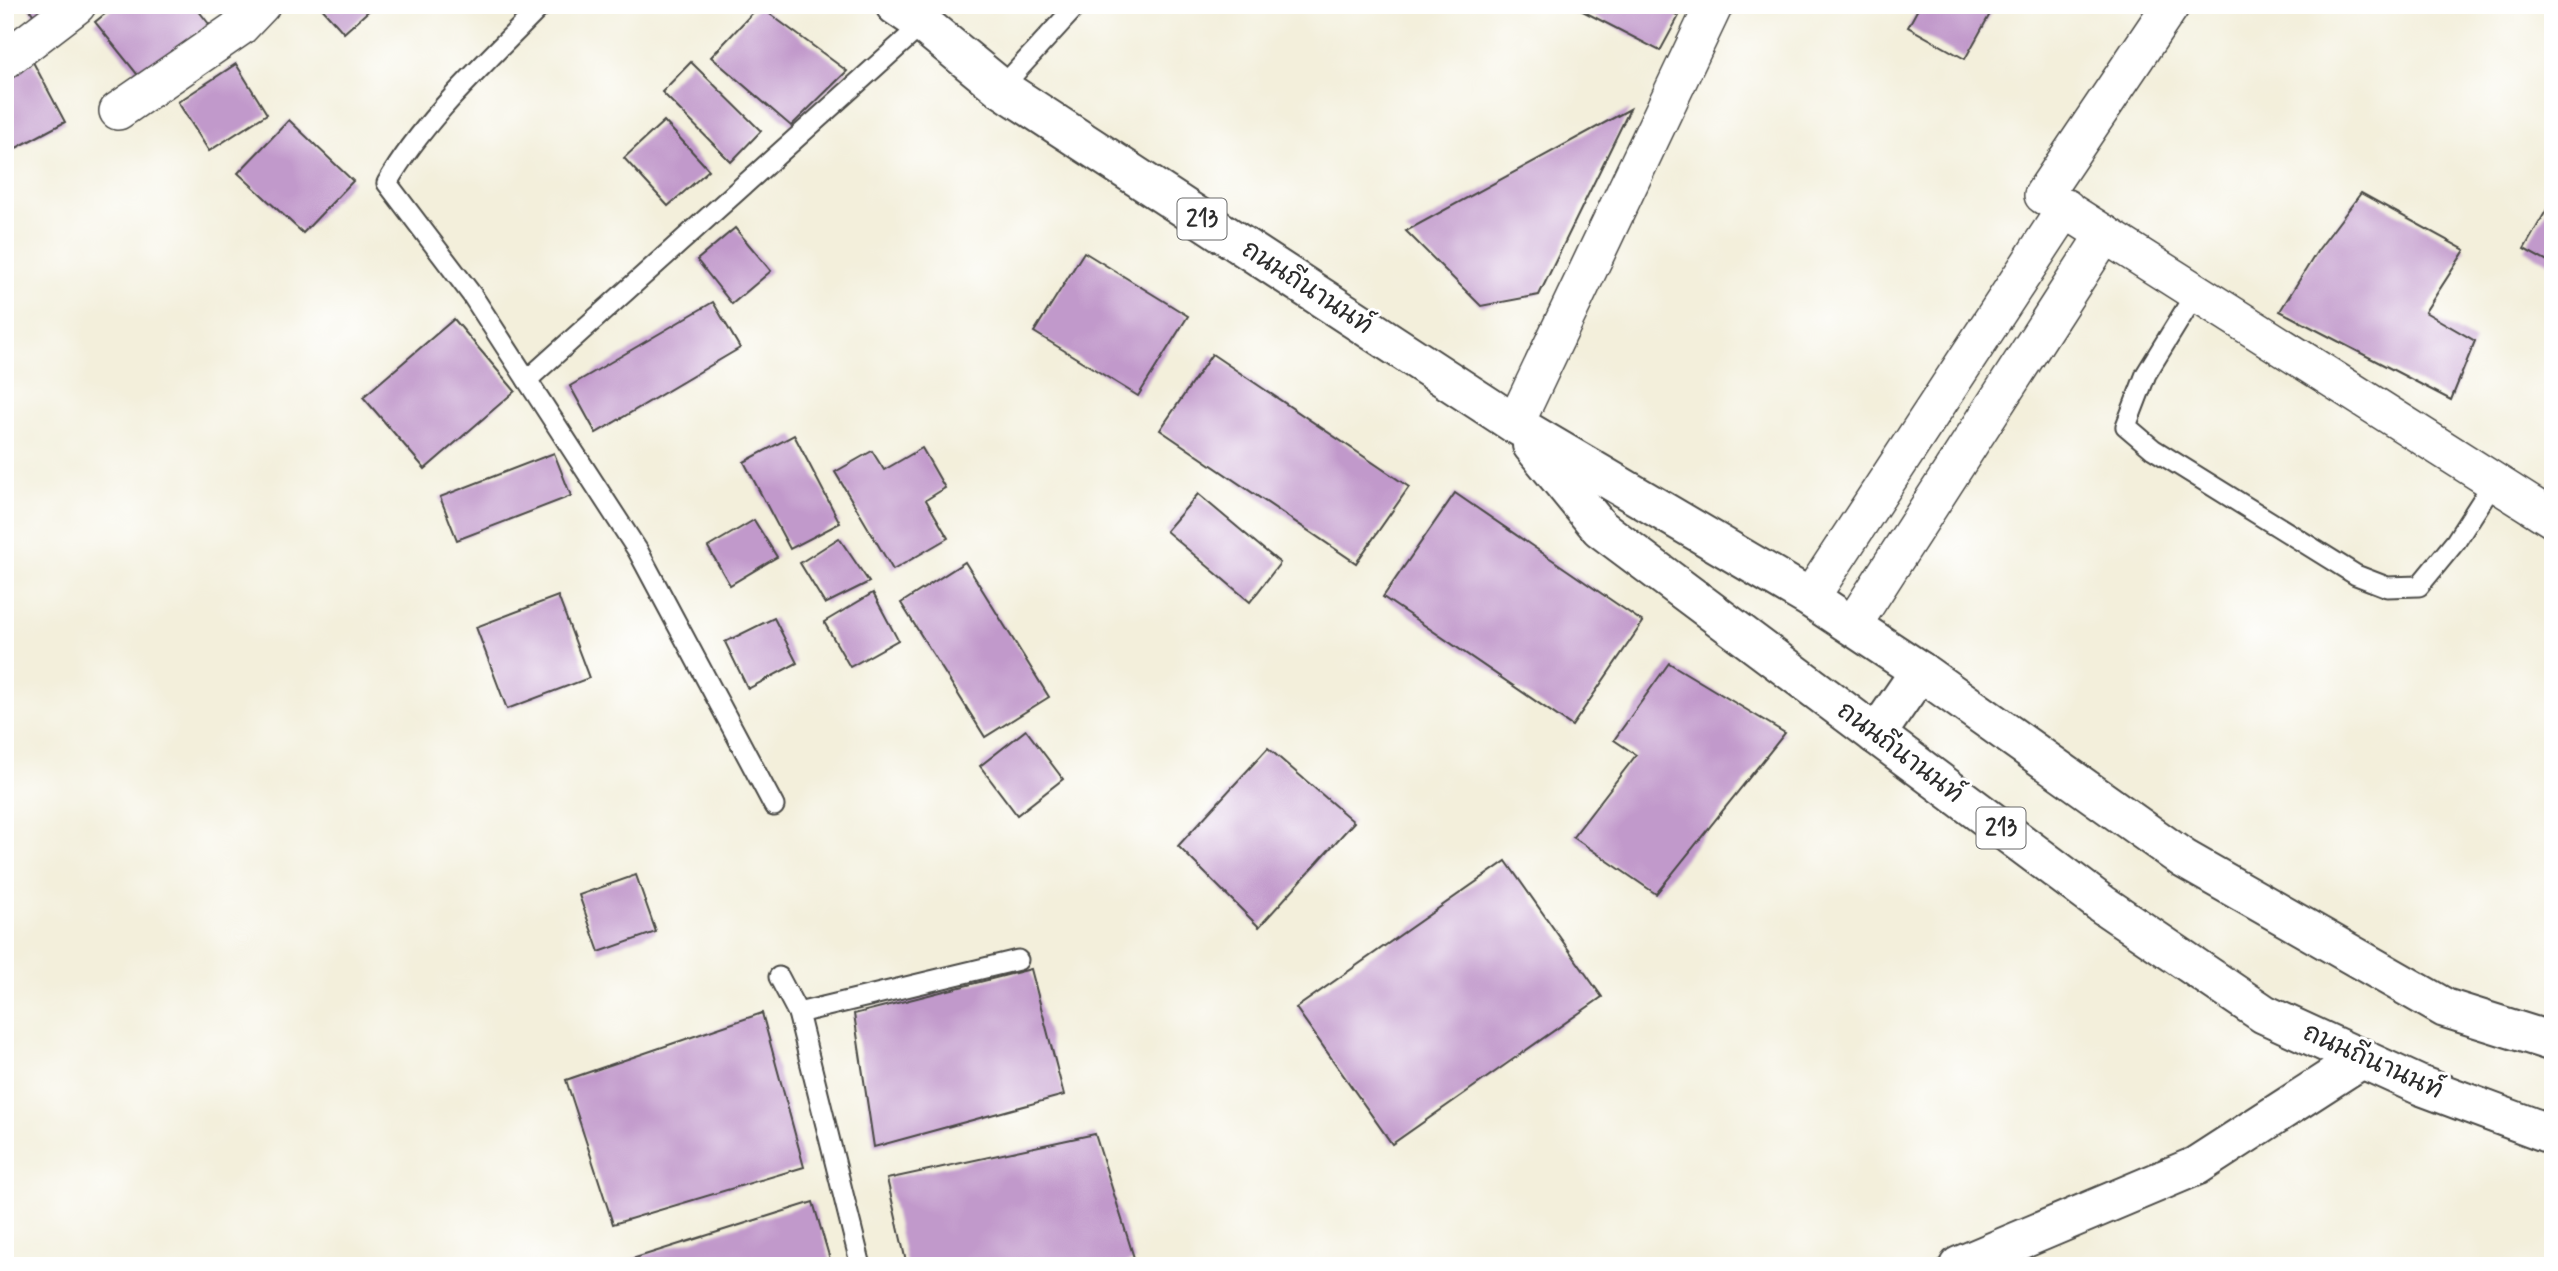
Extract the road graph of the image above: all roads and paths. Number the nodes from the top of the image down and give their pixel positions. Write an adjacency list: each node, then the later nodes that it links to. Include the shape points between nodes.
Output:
1 (77, 5): 8 (street)
2 (261, 5): 10 (street, via 240,27)
3 (542, 5): 14 (lane, via 402,156 387,183 472,295)
4 (1077, 5): 9 (lane)
5 (1714, 5): 15 (street)
6 (2171, 5): 11 (street, via 2043,195)
7 (909, 15): 9 (main road, ถนนถีนานนท์ / 213); 14 (lane)
8 (5, 60)
9 (1001, 88): 15 (main road, ถนนถีนานนท์ / 213)
10 (118, 111)
11 (2066, 208): 12 (street); 18 (street)
12 (2105, 234): 13 (street); 19 (street)
13 (2197, 291): 16 (street); 16 (lane, via 2146,374 2126,426 2153,449 2356,575 2387,587 2418,586 2456,541)
14 (527, 380): 22 (lane, via 638,551)
15 (1515, 424): 18 (main road, ถนนถีนานนท์ / 213); 21 (main road, ถนนถีนานนท์ / 213, via 1600,528)
16 (2494, 482): 17 (street)
17 (2553, 519)
18 (1810, 598): 19 (main road, ถนนถีนานนท์ / 213)
19 (1852, 626): 20 (main road, ถนนถีนานนท์ / 213)
20 (1920, 671): 21 (main road); 26 (main road, ถนนถีนานนท์ / 213, via 2184,859 2445,1008)
21 (1876, 735): 27 (main road, ถนนถีนานนท์ / 213, via 2102,904 2264,1014)
22 (774, 806)
23 (1018, 960): 25 (lane)
24 (779, 977): 25 (lane)
25 (798, 1013): 29 (lane)
26 (2553, 1042)
27 (2363, 1058): 28 (main road, ถนนถีนานนท์ / 213, via 2419,1085); 30 (main road, via 2196,1166)
28 (2553, 1135)
29 (861, 1266)
30 (1959, 1266)

